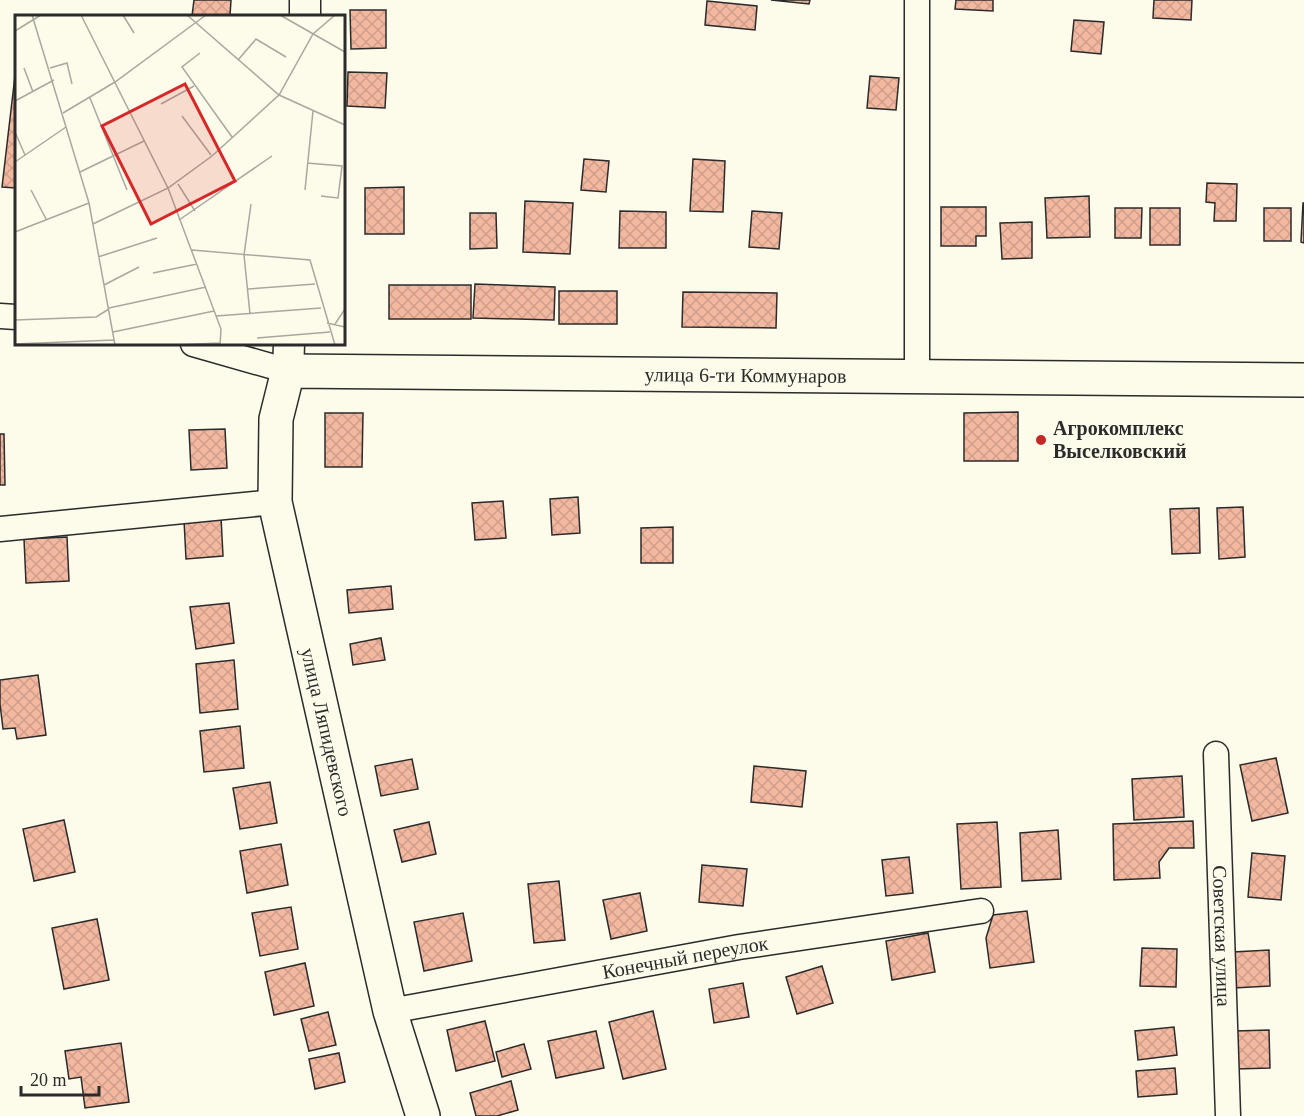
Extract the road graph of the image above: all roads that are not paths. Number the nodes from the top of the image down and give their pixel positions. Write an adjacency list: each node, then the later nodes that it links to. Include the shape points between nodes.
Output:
1 (917, 0): 6 (street)
2 (0, 316): 3 (street)
3 (15, 317)
4 (199, 345): 5 (street, улица 6-ти Коммунаров)
5 (289, 357): 6 (main road, улица 6-ти Коммунаров); 8 (main road, улица Ляпидевского, via 276,419)
6 (917, 376): 7 (main road, улица 6-ти Коммунаров)
7 (1304, 380)
8 (275, 502): 9 (street); 12 (main road, улица Ляпидевского)
9 (0, 529)
10 (1216, 754): 14 (street, Советская улица)
11 (981, 911): 12 (street, Конечный переулок, via 739,947)
12 (390, 1011): 13 (main road, улица Ляпидевского)
13 (423, 1116)
14 (1228, 1116)

